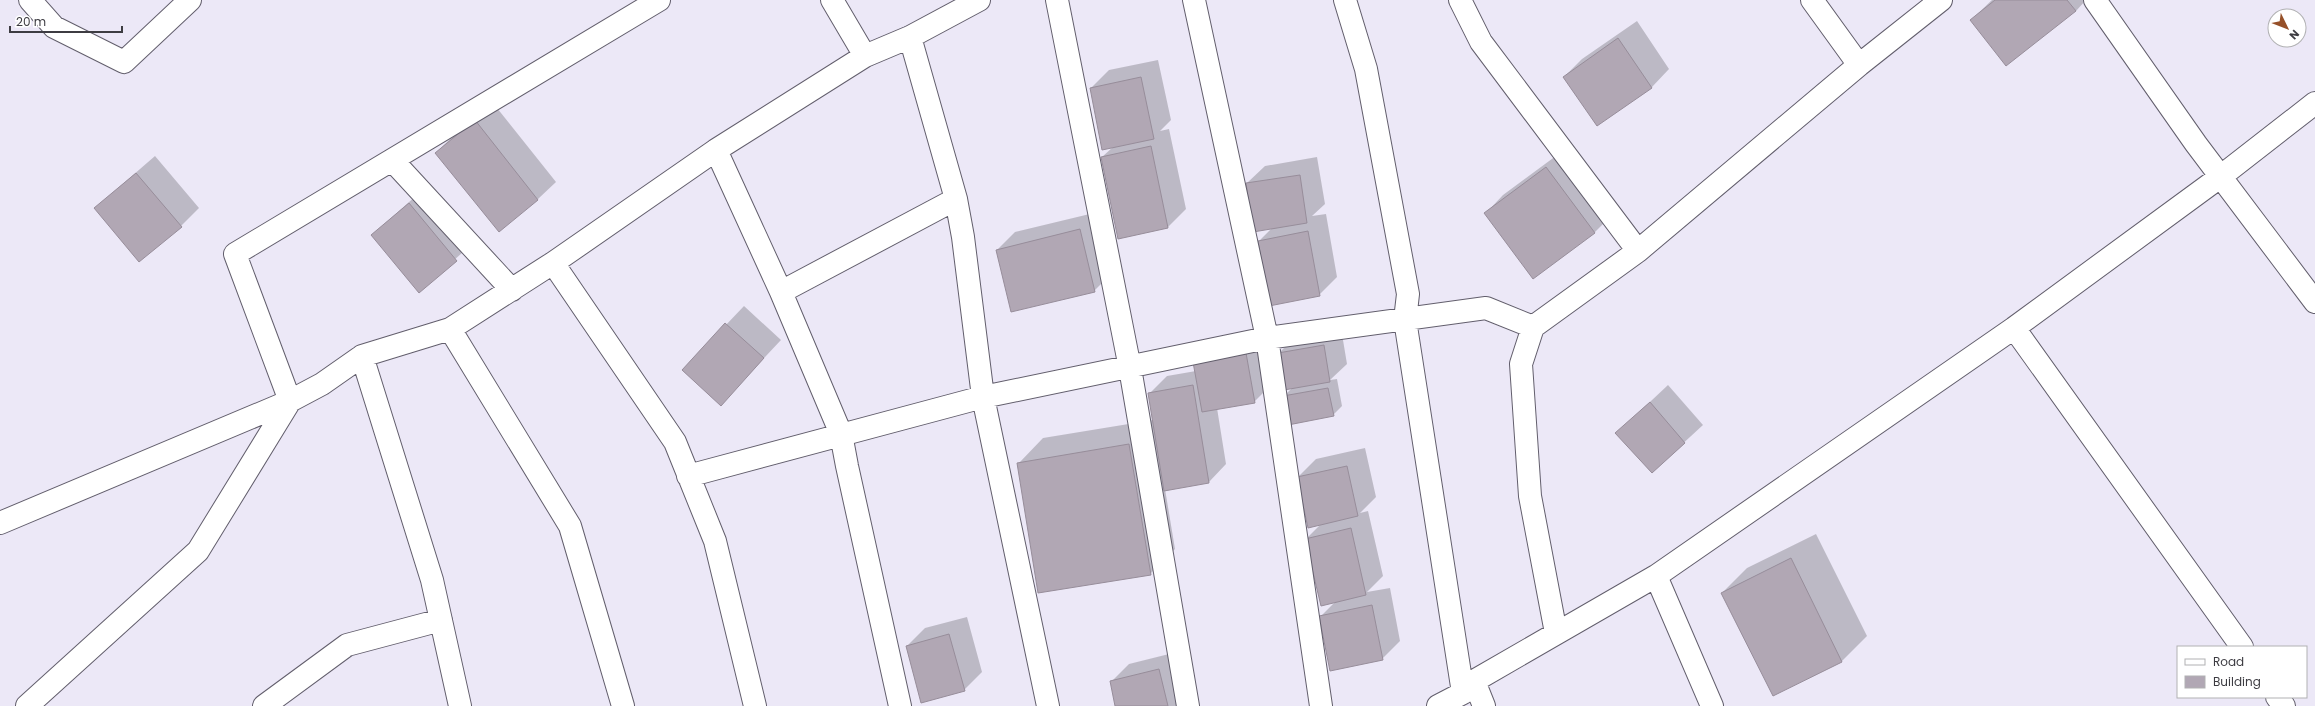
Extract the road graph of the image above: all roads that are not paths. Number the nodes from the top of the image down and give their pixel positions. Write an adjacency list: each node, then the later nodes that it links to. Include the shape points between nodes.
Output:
1 (30, 0): 2 (street, via 54,26 124,62)
2 (190, 0)
3 (659, 0): 18 (street)
4 (832, 0): 14 (street)
5 (979, 0): 13 (street)
6 (1057, 0): 32 (street)
7 (1194, 0): 30 (street)
8 (1345, 0): 26 (street, via 1368,76 1408,294)
9 (1460, 0): 21 (street, via 1481,42)
10 (1812, 0): 15 (street)
11 (1941, 0): 15 (street)
12 (2095, 0): 19 (street)
13 (910, 37): 14 (street); 20 (street)
14 (865, 56): 17 (street)
15 (1859, 65): 21 (street)
16 (2315, 104): 19 (street)
17 (716, 150): 22 (street); 24 (street)
18 (392, 160): 23 (street); 34 (street, via 235,254)
19 (2220, 177): 25 (street); 28 (street)
20 (956, 199): 24 (street); 33 (street)
21 (1638, 251): 27 (street)
22 (553, 263): 23 (street); 36 (street, via 675,442)
23 (512, 290): 29 (street)
24 (781, 292): 35 (street)
25 (2315, 302)
26 (1405, 320): 27 (street, via 1486,308); 30 (street); 42 (street)
27 (1533, 327): 40 (street, via 1521,364 1530,496)
28 (2014, 328): 38 (street); 41 (street)
29 (450, 329): 31 (street); 47 (street, via 570,526)
30 (1267, 338): 32 (street); 52 (street)
31 (362, 356): 34 (street, via 322,384); 39 (street, via 432,580)
32 (1130, 368): 33 (street); 51 (street)
33 (983, 397): 35 (street); 50 (street)
34 (290, 401): 37 (street); 44 (street, via 198,551)
35 (841, 434): 36 (street); 49 (street)
36 (688, 476): 48 (street, via 715,541)
37 (0, 523)
38 (1656, 576): 40 (street); 55 (street)
39 (441, 620): 45 (street, via 347,645); 46 (street)
40 (1556, 633): 42 (street)
41 (2241, 646)
42 (1469, 687): 53 (street); 54 (street)
43 (2278, 698): 56 (street)
44 (27, 706)
45 (264, 706)
46 (460, 706)
47 (623, 706)
48 (755, 706)
49 (900, 706)
50 (1048, 706)
51 (1188, 706)
52 (1321, 706)
53 (1438, 706)
54 (1484, 706)
55 (1712, 706)
56 (2284, 706)

